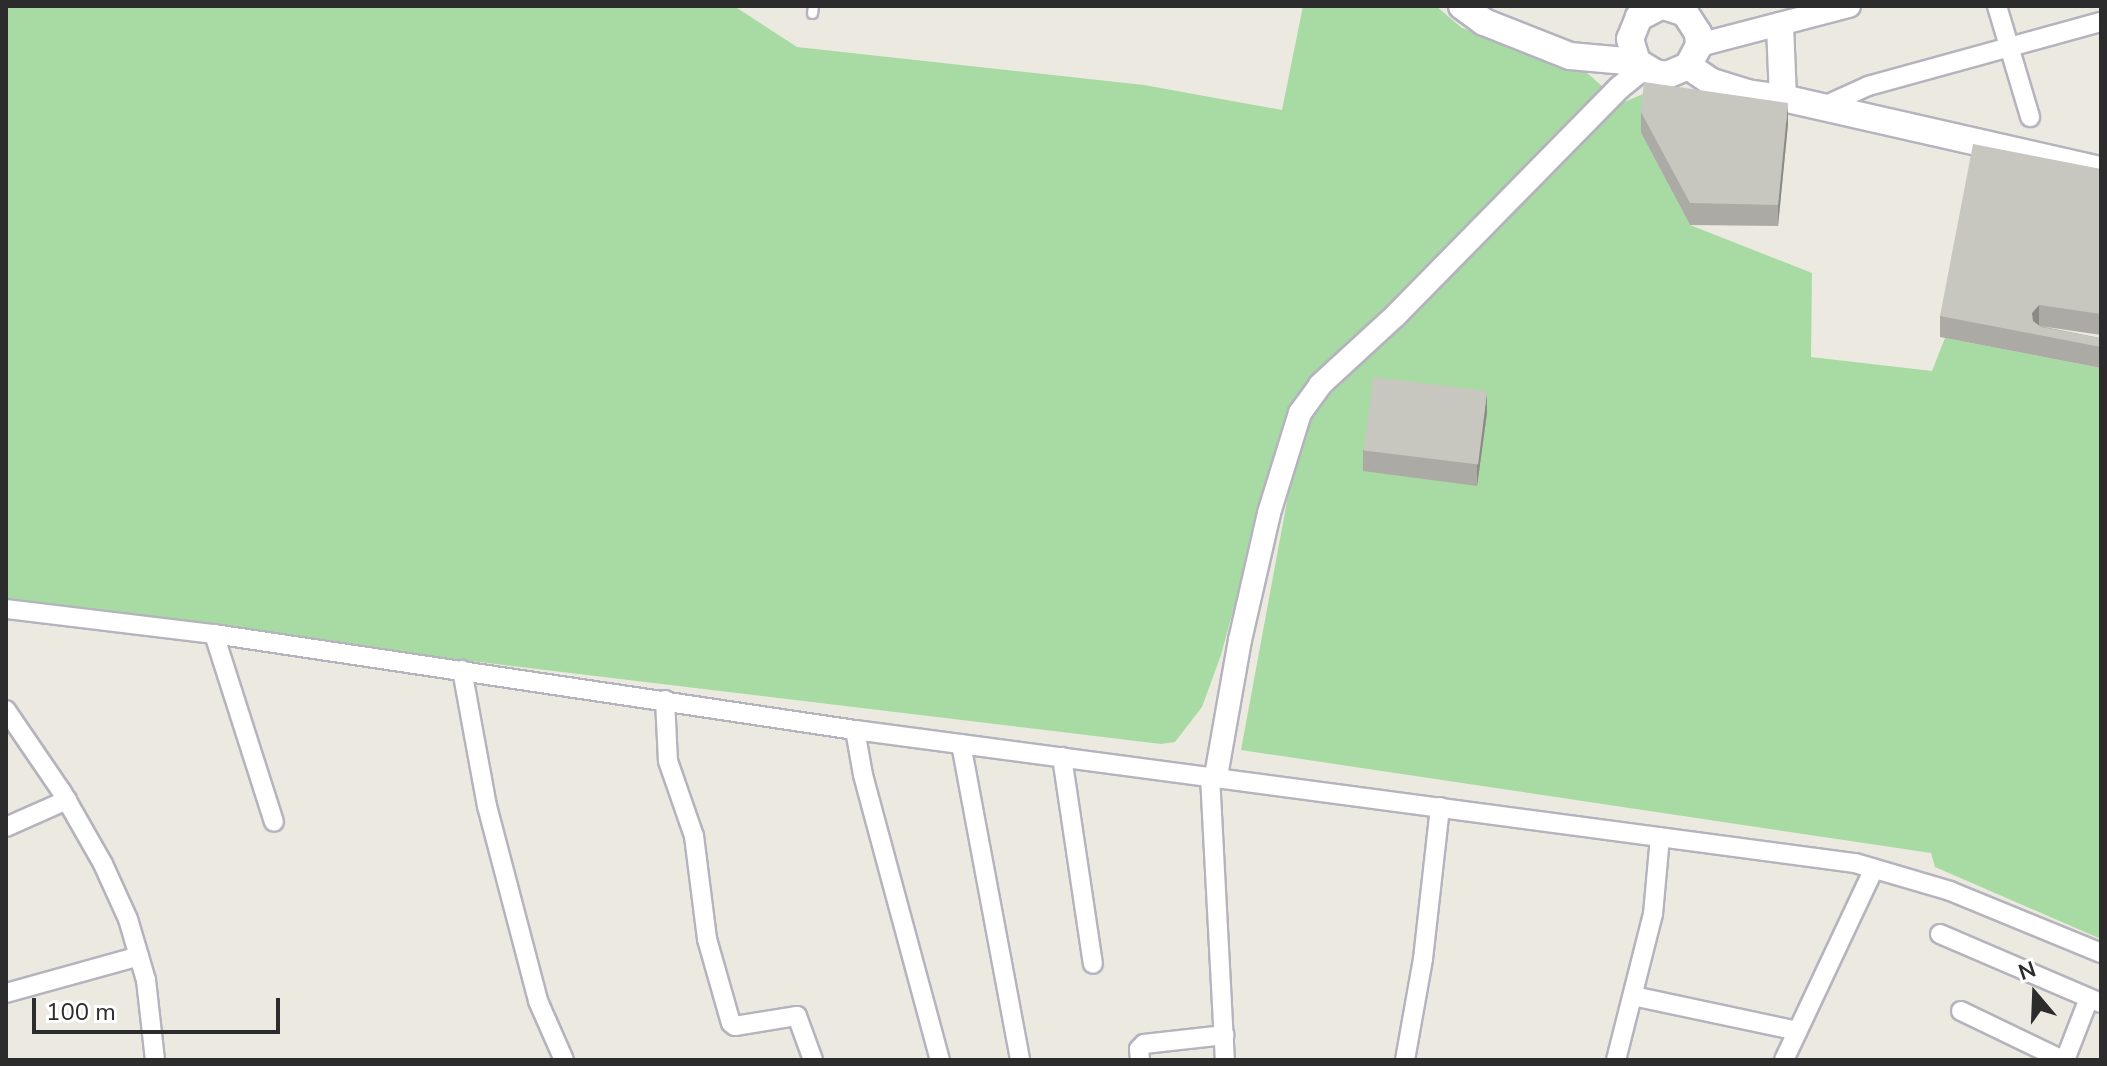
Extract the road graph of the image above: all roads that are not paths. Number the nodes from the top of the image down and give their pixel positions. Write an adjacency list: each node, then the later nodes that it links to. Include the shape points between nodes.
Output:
1 (1462, 6): 9 (main road, via 1484,22 1570,56)
2 (1849, 6): 6 (street)
3 (1997, 6): 7 (street)
4 (1659, 8): 8 (main road, via 1693,22); 9 (main road, via 1630,39)
5 (2101, 22): 7 (street)
6 (1780, 26): 8 (street); 10 (main road)
7 (2009, 48): 11 (street, via 1868,86); 12 (street)
8 (1693, 55): 9 (main road, via 1667,75); 10 (main road, via 1712,82)
9 (1641, 65): 22 (street, via 1395,316 1320,385 1300,413 1269,513)
10 (1783, 98): 11 (main road)
11 (1822, 107): 13 (main road)
12 (2030, 117)
13 (2101, 170)
14 (6, 609): 15 (street)
15 (214, 634): 16 (street); 25 (street)
16 (462, 670): 17 (street); 40 (street, via 487,806 538,1001)
17 (665, 700): 19 (street); 41 (street, via 668,761 694,836 707,939 731,1023 797,1016)
18 (9, 720): 23 (street)
19 (855, 730): 20 (street); 42 (street)
20 (961, 744): 21 (street); 43 (street)
21 (1062, 757): 22 (street); 32 (street)
22 (1213, 776): 24 (street); 38 (street)
23 (67, 800): 26 (street); 31 (street, via 103,864)
24 (1440, 807): 27 (street); 46 (street)
25 (274, 822)
26 (6, 827)
27 (1660, 837): 28 (street); 34 (street, via 1653,914)
28 (1874, 869): 30 (street, via 1950,891); 37 (street)
29 (1940, 934): 35 (street)
30 (2101, 953)
31 (139, 956): 33 (street); 39 (street)
32 (1093, 964)
33 (6, 993)
34 (1633, 996): 37 (street); 47 (street)
35 (2095, 1000): 49 (street)
36 (1961, 1011): 49 (street)
37 (1797, 1031): 48 (street)
38 (1224, 1035): 44 (street, via 1144,1044); 45 (street)
39 (155, 1060)
40 (564, 1060)
41 (813, 1060)
42 (940, 1060)
43 (1020, 1060)
44 (1140, 1060)
45 (1225, 1060)
46 (1405, 1060)
47 (1616, 1060)
48 (1784, 1060)
49 (2064, 1060)

